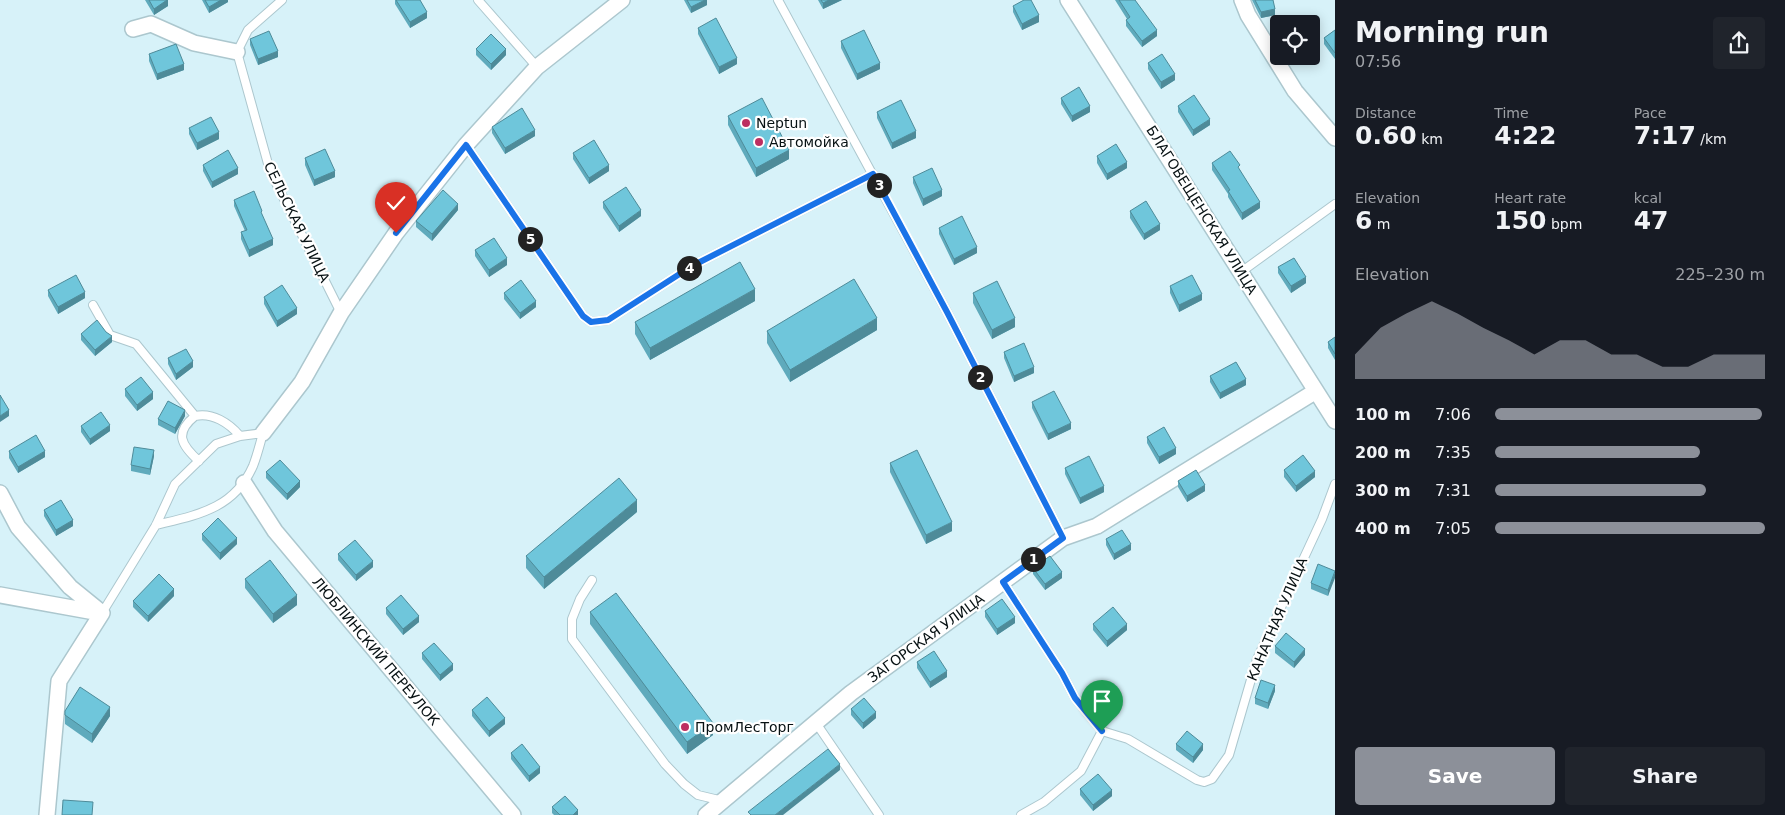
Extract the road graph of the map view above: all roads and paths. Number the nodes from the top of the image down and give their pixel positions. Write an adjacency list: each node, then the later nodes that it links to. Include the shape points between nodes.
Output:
1 (282, 0): 8 (lane, via 248,30)
2 (478, 0): 9 (lane)
3 (622, 0): 9 (street)
4 (778, 0): 12 (lane)
5 (1068, 0): 14 (street, БЛАГОВЕЩЕНСКАЯ УЛИЦА)
6 (1242, 0): 10 (street, via 1295,91)
7 (133, 29): 8 (street, via 151,24 194,43)
8 (237, 52): 16 (lane, СЕЛЬСКАЯ УЛИЦА, via 270,171)
9 (537, 66): 11 (street)
10 (1335, 138)
11 (466, 145): 12 (lane, via 583,316 591,322 608,320 692,266); 16 (street, via 396,233)
12 (873, 174): 27 (lane)
13 (1335, 204): 14 (lane)
14 (1241, 272): 17 (street, БЛАГОВЕЩЕНСКАЯ УЛИЦА)
15 (93, 305): 18 (lane, via 110,335 136,344)
16 (341, 313): 20 (street, via 302,382)
17 (1316, 390): 19 (street, БЛАГОВЕЩЕНСКАЯ УЛИЦА); 27 (street, ЗАГОРСКАЯ УЛИЦА, via 1097,526)
18 (195, 416): 21 (lane, via 204,414 218,419 232,426); 22 (lane, via 186,423 182,434 188,452)
19 (1335, 421)
20 (263, 433): 21 (lane); 23 (lane)
21 (240, 436): 22 (lane, via 216,444)
22 (199, 461): 26 (lane, via 175,484)
23 (244, 482): 26 (lane, via 234,495 202,514); 36 (street, ЛЮБЛИНСКИЙ ПЕРЕУЛОК, via 275,531)
24 (1335, 484): 33 (lane, КАНАТНАЯ УЛИЦА, via 1257,659 1229,755 1212,779 1197,780 1128,739)
25 (0, 493): 31 (street, via 18,527 70,587)
26 (156, 525): 31 (lane)
27 (1063, 538): 29 (street, ЗАГОРСКАЯ УЛИЦА)
28 (592, 580): 34 (lane, via 572,619 572,639 665,764 698,794)
29 (1003, 582): 32 (street, ЗАГОРСКАЯ УЛИЦА, via 851,693); 33 (lane, via 1075,698)
30 (0, 595): 31 (street)
31 (102, 613): 35 (street, via 59,681)
32 (816, 723): 34 (street, ЗАГОРСКАЯ УЛИЦА); 38 (lane)
33 (1102, 731): 39 (lane, via 1081,771 1044,802)
34 (723, 800): 37 (street, ЗАГОРСКАЯ УЛИЦА)
35 (47, 815)
36 (513, 815)
37 (706, 815)
38 (879, 815)
39 (1021, 815)

